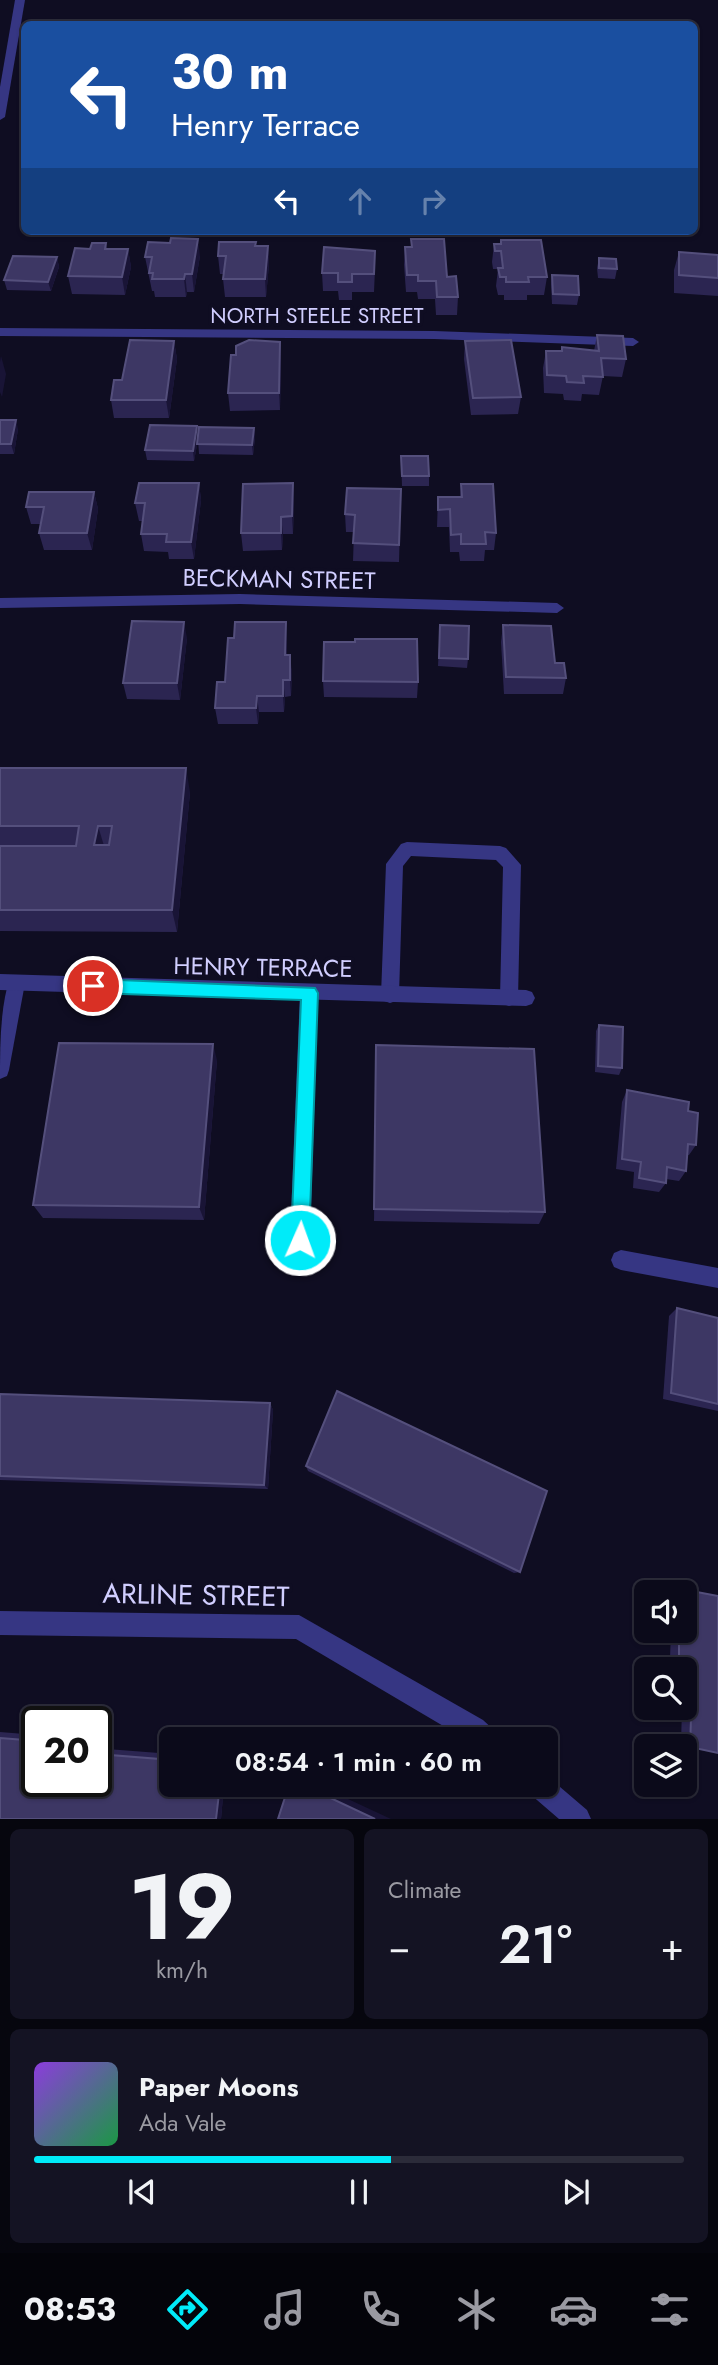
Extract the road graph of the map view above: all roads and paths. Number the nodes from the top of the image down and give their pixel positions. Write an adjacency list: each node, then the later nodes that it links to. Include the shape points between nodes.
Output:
1 (20, 0): 2 (street)
2 (0, 117)
3 (0, 332): 4 (street, NORTH STEELE STREET, via 434,335)
4 (633, 342)
5 (0, 603): 6 (street, BECKMAN STREET, via 240,599)
6 (557, 608)
7 (8, 983): 8 (street, HENRY TERRACE); 10 (street)
8 (309, 993): 9 (street, HENRY TERRACE); 11 (street)
9 (390, 995): 9 (street, HENRY TERRACE, via 518,998 512,865 500,853 407,849 395,864)
10 (0, 1070)
11 (300, 1240)
12 (621, 1260): 13 (street)
13 (718, 1278)
14 (0, 1623): 15 (street, ARLINE STREET, via 299,1627)
15 (469, 1727)
16 (553, 1797): 17 (street)
17 (578, 1819)

